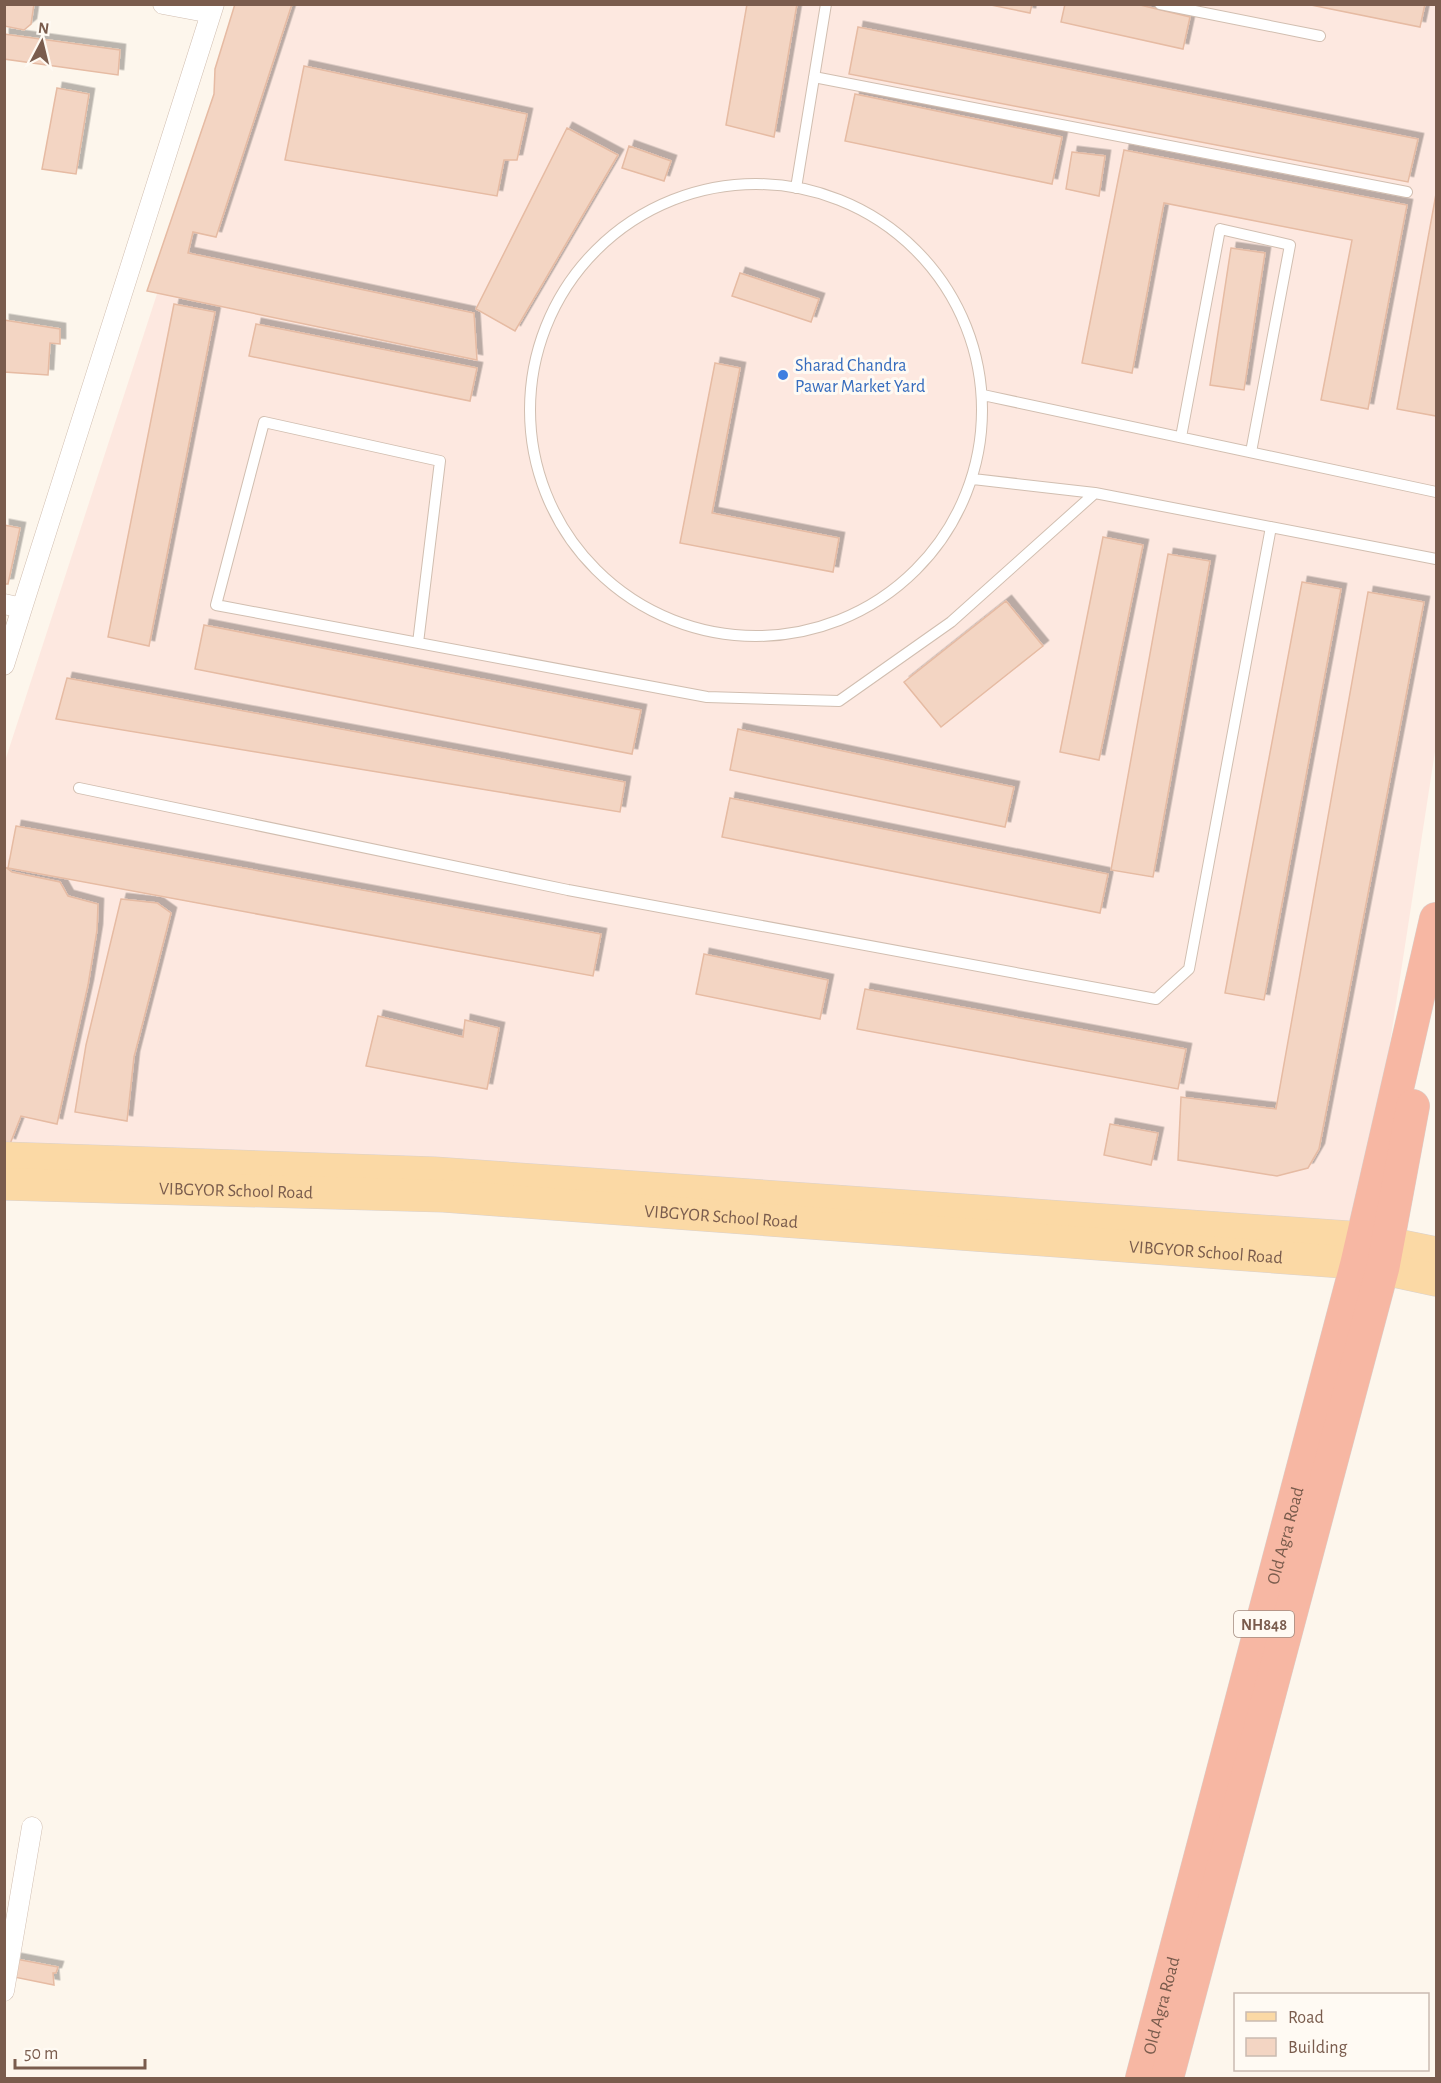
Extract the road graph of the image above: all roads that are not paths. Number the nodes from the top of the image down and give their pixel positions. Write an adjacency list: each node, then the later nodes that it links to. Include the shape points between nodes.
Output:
1 (163, 4): 4 (street)
2 (826, 4): 6 (lane)
3 (1160, 4): 5 (lane)
4 (212, 9): 17 (street)
5 (1320, 36)
6 (814, 77): 7 (lane); 8 (lane)
7 (796, 188): 9 (lane, via 818,192 869,213 914,247 949,290 973,340); 12 (lane, via 762,183 707,189 654,207 608,238 570,279 544,328 530,381 530,437 538,470 544,491 570,540 608,581 654,612 707,630 762,636 818,628 869,606 914,573 949,530)
8 (1407, 192)
9 (983, 395): 10 (lane); 12 (lane, via 982,438)
10 (1181, 437): 11 (lane); 11 (lane, via 1220,229 1290,245)
11 (1251, 452): 13 (lane)
12 (973, 479): 14 (lane)
13 (1437, 492)
14 (1095, 493): 15 (lane); 18 (lane, via 951,622 839,701 707,698)
15 (1271, 527): 16 (lane); 20 (lane, via 1189,969 1156,999 568,890)
16 (1437, 559)
17 (13, 606): 19 (street)
18 (418, 643): 18 (lane, via 216,605 264,422 440,461)
19 (4, 665)
20 (79, 788)
21 (1437, 919): 25 (highway, Old Agra Road / NH848, via 1378,1167)
22 (1437, 1011): 25 (highway, NH848)
23 (4, 1158): 25 (main road, VIBGYOR School Road, via 434,1173)
24 (4, 1184): 25 (main road, VIBGYOR School Road, via 444,1196)
25 (1373, 1253): 26 (main road, VIBGYOR School Road); 27 (main road, VIBGYOR School Road); 30 (highway, Old Agra Road / NH848); 31 (highway, NH848, via 1208,1930)
26 (1437, 1253)
27 (1437, 1280)
28 (32, 1827): 29 (street)
29 (4, 1991)
30 (1142, 2079)
31 (1167, 2079)

